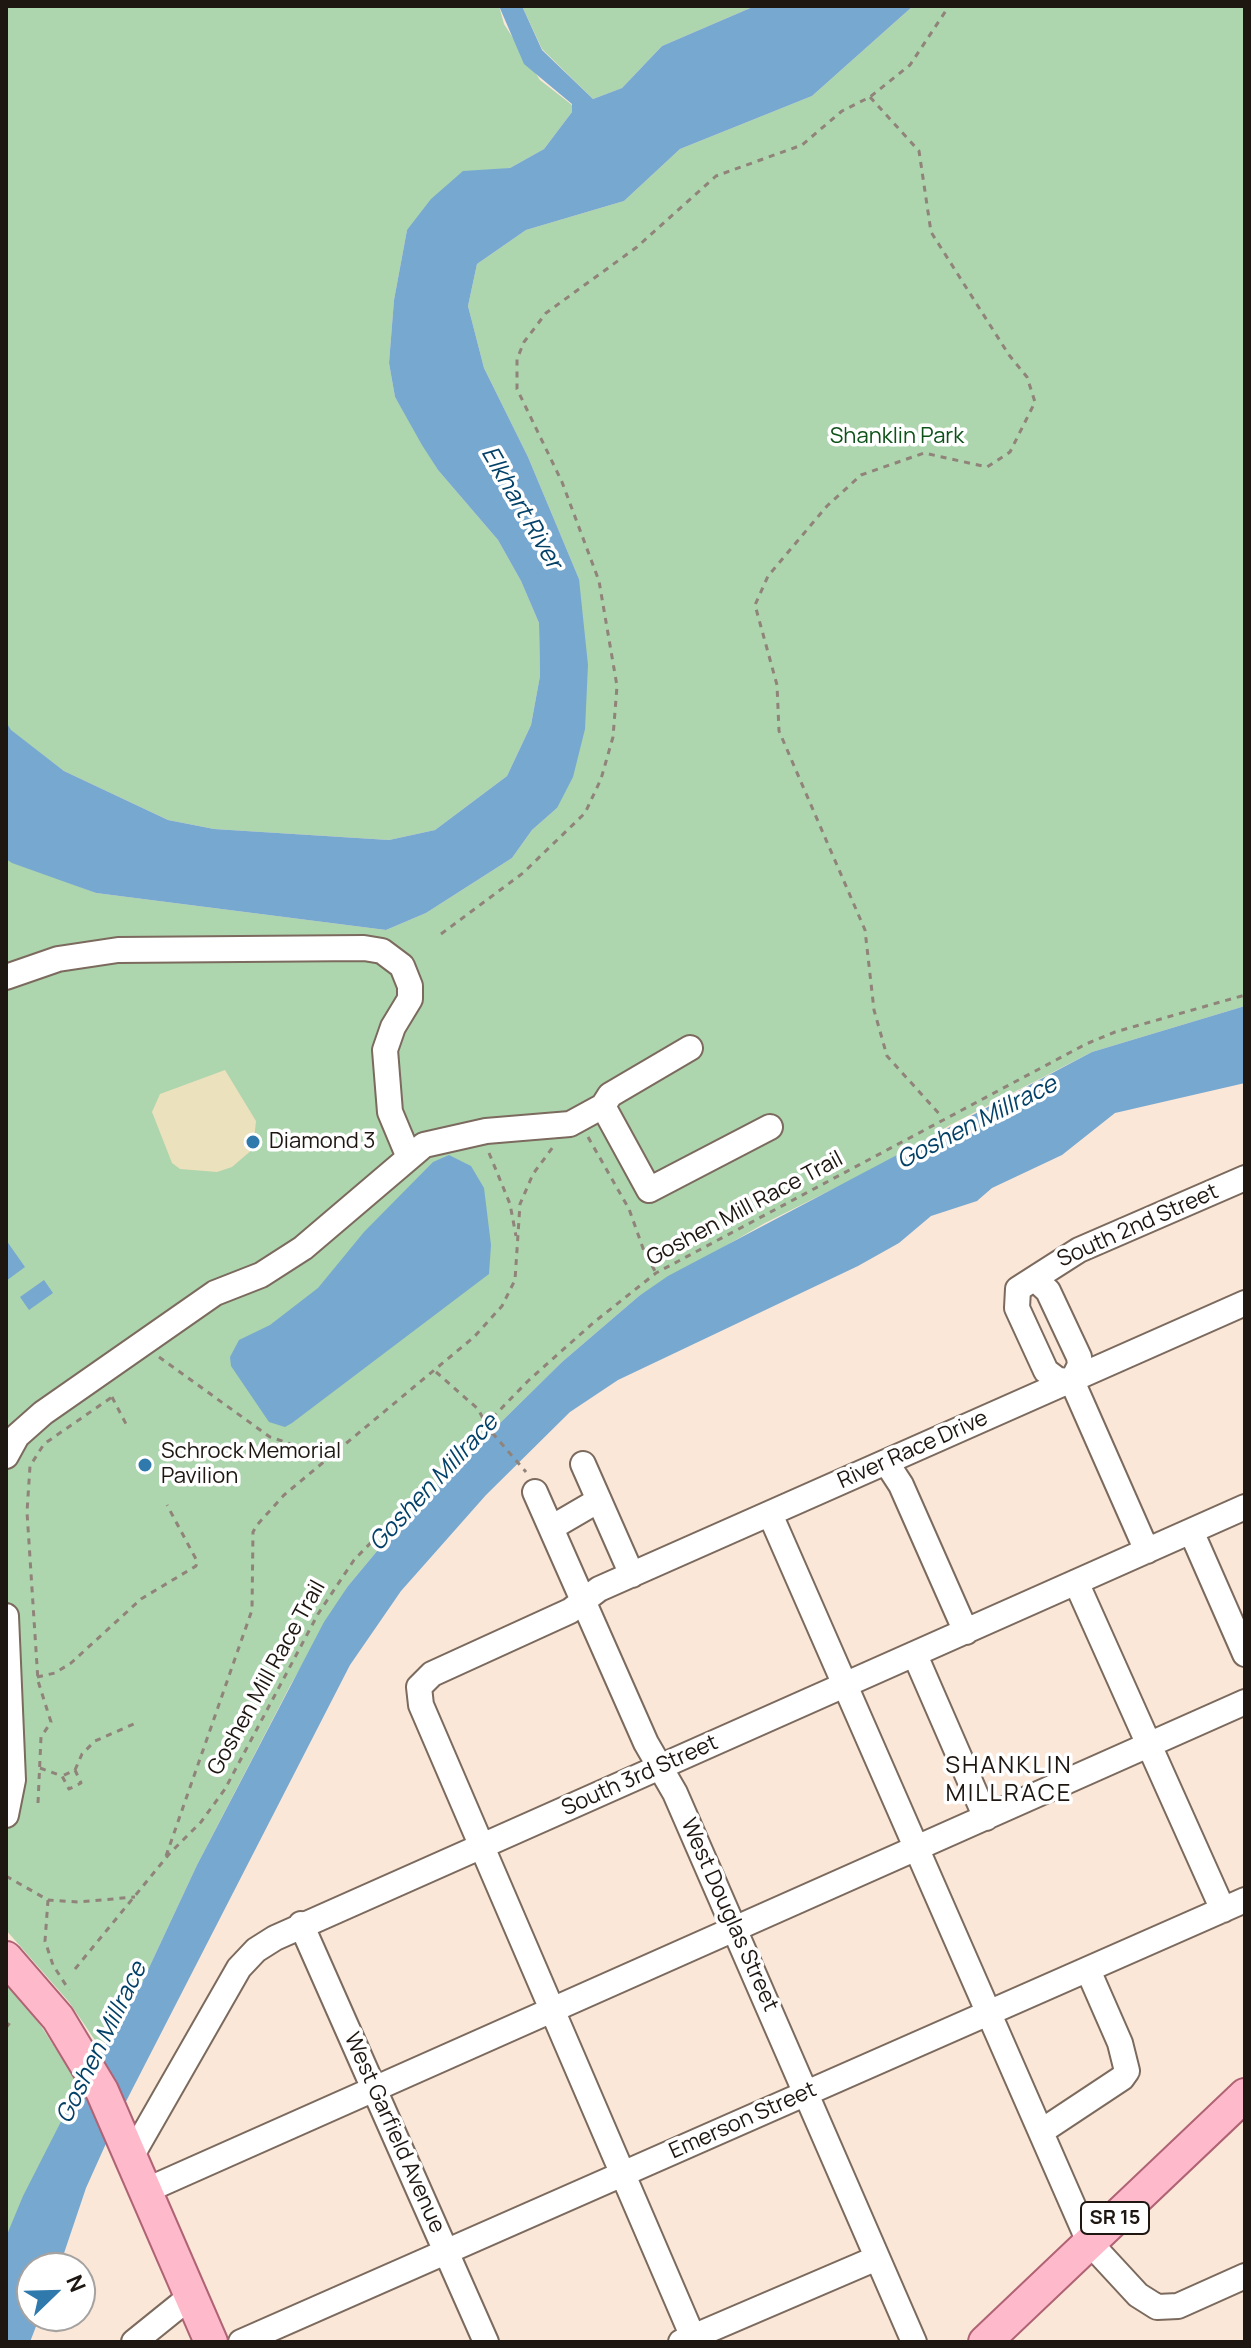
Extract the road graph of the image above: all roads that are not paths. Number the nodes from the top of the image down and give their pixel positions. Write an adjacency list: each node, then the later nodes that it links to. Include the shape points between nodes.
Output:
1 (6, 977): 5 (street, via 58,959 118,950 382,951 402,966 410,986 410,999 385,1050 390,1112)
2 (690, 1048): 3 (street, via 610,1095)
3 (603, 1106): 4 (street, via 649,1190); 5 (street, via 578,1121 474,1133 424,1145)
4 (770, 1127)
5 (408, 1155): 10 (street, via 303,1248 261,1275 215,1293 43,1413 17,1436)
6 (1245, 1178): 7 (street, South 2nd Street, via 1079,1250)
7 (1036, 1280): 9 (street, South 2nd Street, via 1048,1291 1079,1357); 9 (street, South 2nd Street, via 1018,1289 1017,1308 1046,1371 1058,1380)
8 (1245, 1303): 9 (street, River Race Drive)
9 (1072, 1381): 11 (street, River Race Drive); 19 (street)
10 (6, 1456)
11 (886, 1462): 16 (street, River Race Drive); 24 (street)
12 (583, 1464): 14 (street)
13 (535, 1492): 17 (street, West Douglas Street)
14 (599, 1500): 17 (street); 20 (street)
15 (1245, 1507): 18 (street, South 3rd Street)
16 (770, 1514): 20 (street, River Race Drive); 27 (street)
17 (551, 1528): 22 (street, West Douglas Street)
18 (1191, 1531): 19 (street, South 3rd Street); 25 (street)
19 (1147, 1551): 21 (street, South 3rd Street)
20 (632, 1575): 22 (street, River Race Drive)
21 (1076, 1582): 24 (street, South 3rd Street); 29 (street)
22 (584, 1601): 30 (street, West Douglas Street); 33 (street, River Race Drive, via 432,1674 419,1687 421,1705)
23 (6, 1616): 31 (street, via 13,1780)
24 (966, 1632): 26 (street, South 3rd Street)
25 (1245, 1654)
26 (915, 1655): 27 (street, South 3rd Street); 32 (street)
27 (846, 1685): 30 (street, South 3rd Street); 34 (street)
28 (1245, 1702): 29 (street)
29 (1151, 1746): 32 (street); 35 (street)
30 (660, 1767): 33 (street, South 3rd Street); 37 (street, West Douglas Street)
31 (6, 1815)
32 (986, 1818): 34 (street)
33 (481, 1847): 36 (street, South 3rd Street); 40 (street)
34 (919, 1848): 37 (street); 41 (street)
35 (1234, 1905): 39 (street, Emerson Street)
36 (301, 1924): 42 (street, West Garfield Avenue); 46 (street, South 3rd Street, via 256,1950 239,1968)
37 (736, 1929): 40 (street); 43 (street, West Douglas Street)
38 (6, 1958): 46 (main road, via 77,2045)
39 (1088, 1970): 41 (street, Emerson Street); 45 (street, via 1127,2071)
40 (551, 2010): 42 (street); 47 (street)
41 (991, 2012): 43 (street, Emerson Street); 45 (street)
42 (375, 2089): 48 (street); 50 (street, West Garfield Avenue)
43 (806, 2094): 47 (street, Emerson Street); 51 (street, West Douglas Street)
44 (1245, 2095): 49 (main road, SR 15)
45 (1042, 2131): 49 (street)
46 (127, 2143): 48 (main road)
47 (622, 2175): 50 (street, Emerson Street); 54 (street)
48 (147, 2190): 53 (main road)
49 (1089, 2242): 52 (street, via 1138,2295 1157,2307 1178,2306); 60 (main road, SR 15)
50 (447, 2252): 57 (street, Emerson Street); 58 (street, West Garfield Avenue)
51 (877, 2258): 54 (street); 59 (street, West Douglas Street)
52 (1245, 2276)
53 (191, 2296): 55 (street); 56 (main road)
54 (689, 2340)
55 (134, 2342)
56 (211, 2342)
57 (241, 2342)
58 (486, 2342)
59 (914, 2342)
60 (985, 2342)

